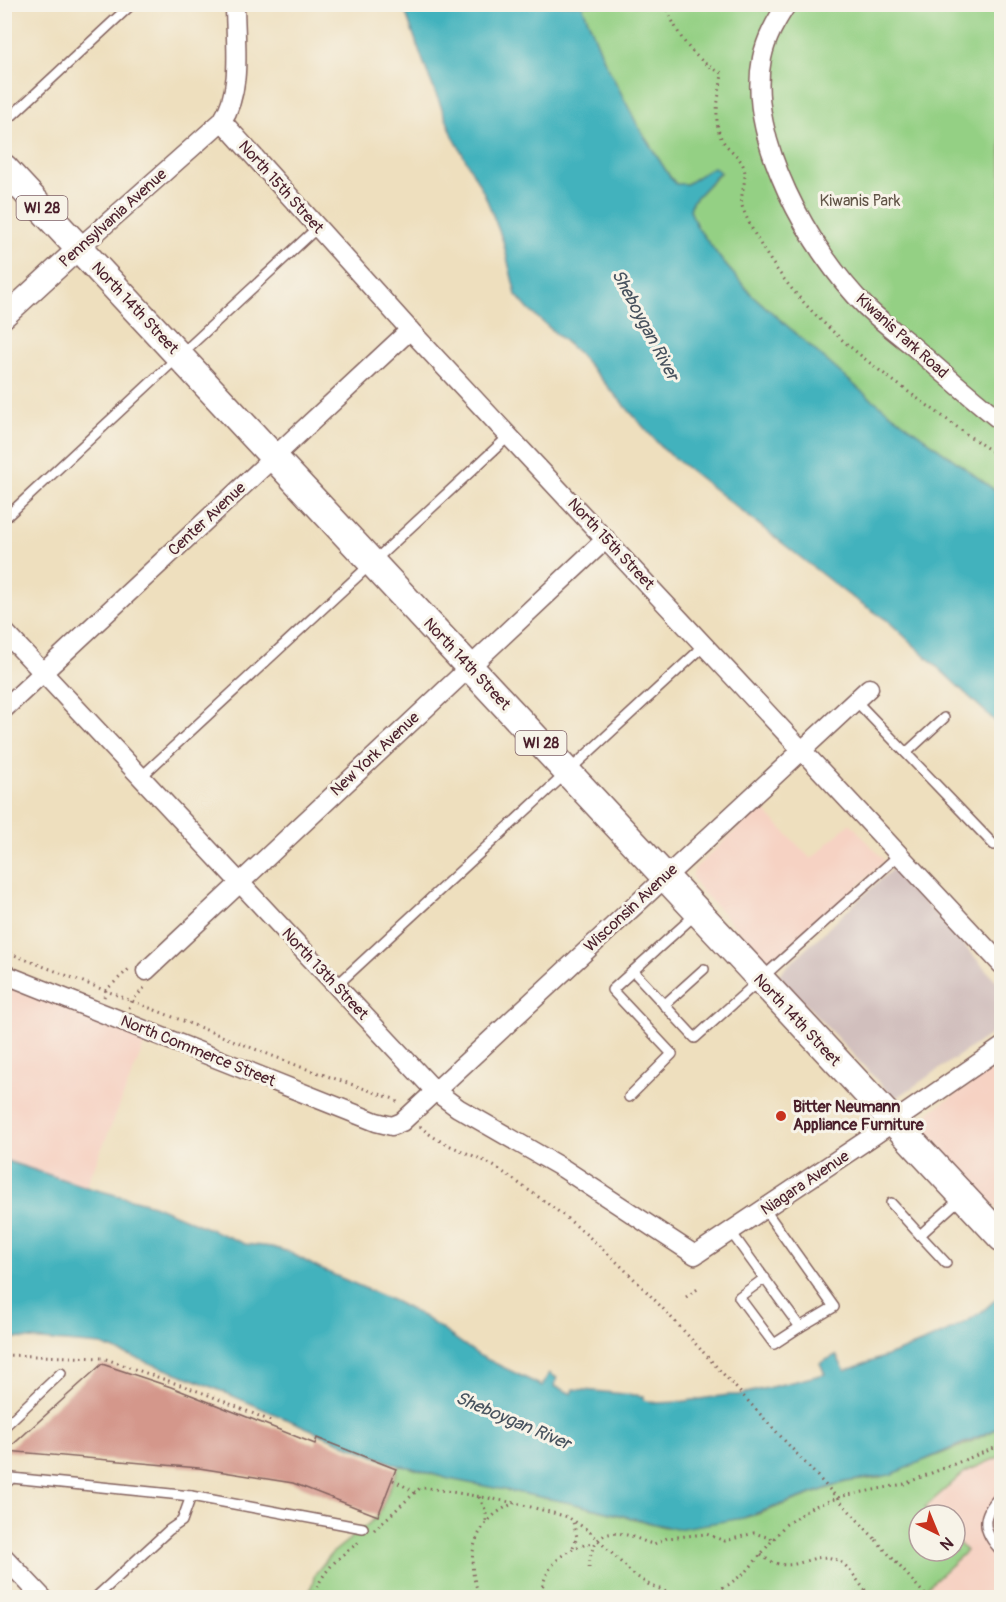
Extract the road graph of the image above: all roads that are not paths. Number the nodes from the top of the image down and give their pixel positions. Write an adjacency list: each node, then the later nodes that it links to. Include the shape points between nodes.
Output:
1 (132, 4): 5 (lane)
2 (234, 4): 4 (street, via 235,74 231,108)
3 (787, 4): 12 (street, Kiwanis Park Road, via 766,42 759,93 773,159 789,194 825,257 866,307)
4 (222, 121): 7 (street, North 15th Street); 8 (street, Pennsylvania Avenue)
5 (4, 123)
6 (4, 168): 8 (main road, WI 28)
7 (318, 227): 10 (street, North 15th Street); 11 (lane)
8 (79, 248): 9 (street, Pennsylvania Avenue); 11 (main road, North 14th Street / WI 28)
9 (4, 317)
10 (410, 330): 13 (street, North 15th Street); 14 (street, Center Avenue)
11 (180, 356): 14 (main road, North 14th Street / WI 28); 15 (lane)
12 (999, 416)
13 (509, 436): 16 (street, North 15th Street); 17 (lane)
14 (273, 457): 17 (main road, North 14th Street / WI 28); 21 (street, Center Avenue)
15 (4, 519)
16 (606, 539): 19 (street, North 15th Street); 20 (street, New York Avenue)
17 (372, 562): 20 (main road, North 14th Street / WI 28); 28 (lane)
18 (4, 631): 21 (street, North 13th Street)
19 (705, 645): 25 (street, North 15th Street); 27 (lane)
20 (469, 666): 27 (main road, North 14th Street / WI 28); 32 (street, New York Avenue)
21 (43, 673): 23 (street, Center Avenue); 28 (street, North 13th Street)
22 (862, 694): 25 (street, Wisconsin Avenue); 26 (lane)
23 (4, 709)
24 (944, 718): 26 (lane)
25 (802, 750): 30 (street, North 15th Street); 31 (street, Wisconsin Avenue)
26 (906, 753): 29 (lane)
27 (568, 772): 31 (main road, North 14th Street / WI 28); 40 (lane)
28 (141, 777): 32 (street, North 13th Street)
29 (994, 845)
30 (900, 855): 34 (street, North 15th Street); 39 (lane)
31 (665, 876): 33 (main road, North 14th Street / WI 28); 43 (street, Wisconsin Avenue)
32 (239, 882): 36 (street, New York Avenue); 40 (street, North 13th Street)
33 (698, 912): 37 (lane); 39 (main road, North 14th Street / WI 28)
34 (1002, 965)
35 (704, 969): 41 (lane)
36 (146, 971)
37 (633, 971): 41 (lane); 44 (lane, via 612,990 672,1054)
38 (4, 974): 46 (street, North Commerce Street)
39 (759, 980): 41 (lane, via 695,1038); 45 (main road, North 14th Street / WI 28)
40 (336, 986): 43 (street, North 13th Street)
41 (664, 1005)
42 (1002, 1047): 45 (street, Niagara Avenue)
43 (435, 1091): 46 (street, Wisconsin Avenue, via 402,1122); 53 (street, North 13th Street, via 564,1169)
44 (629, 1097)
45 (893, 1122): 47 (main road, North 14th Street / WI 28); 49 (street, Niagara Avenue)
46 (392, 1126)
47 (963, 1197): 51 (lane); 52 (main road, North 14th Street / WI 28)
48 (891, 1203): 51 (lane)
49 (765, 1210): 50 (street, Niagara Avenue); 56 (lane, via 834,1307)
50 (731, 1232): 53 (street, Niagara Avenue); 55 (lane)
51 (920, 1235): 54 (lane)
52 (1002, 1238)
53 (695, 1256)
54 (946, 1263)
55 (765, 1278): 56 (lane); 56 (lane, via 739,1297 774,1344)
56 (800, 1327)
57 (61, 1372): 58 (lane)
58 (4, 1427)
59 (4, 1485): 61 (lane, via 12,1478)
60 (1002, 1494): 63 (lane, via 990,1505 986,1516 989,1539)
61 (191, 1496): 62 (lane); 66 (lane, via 182,1521)
62 (367, 1530)
63 (1002, 1552)
64 (4, 1557): 65 (street)
65 (43, 1598)
66 (95, 1598)

